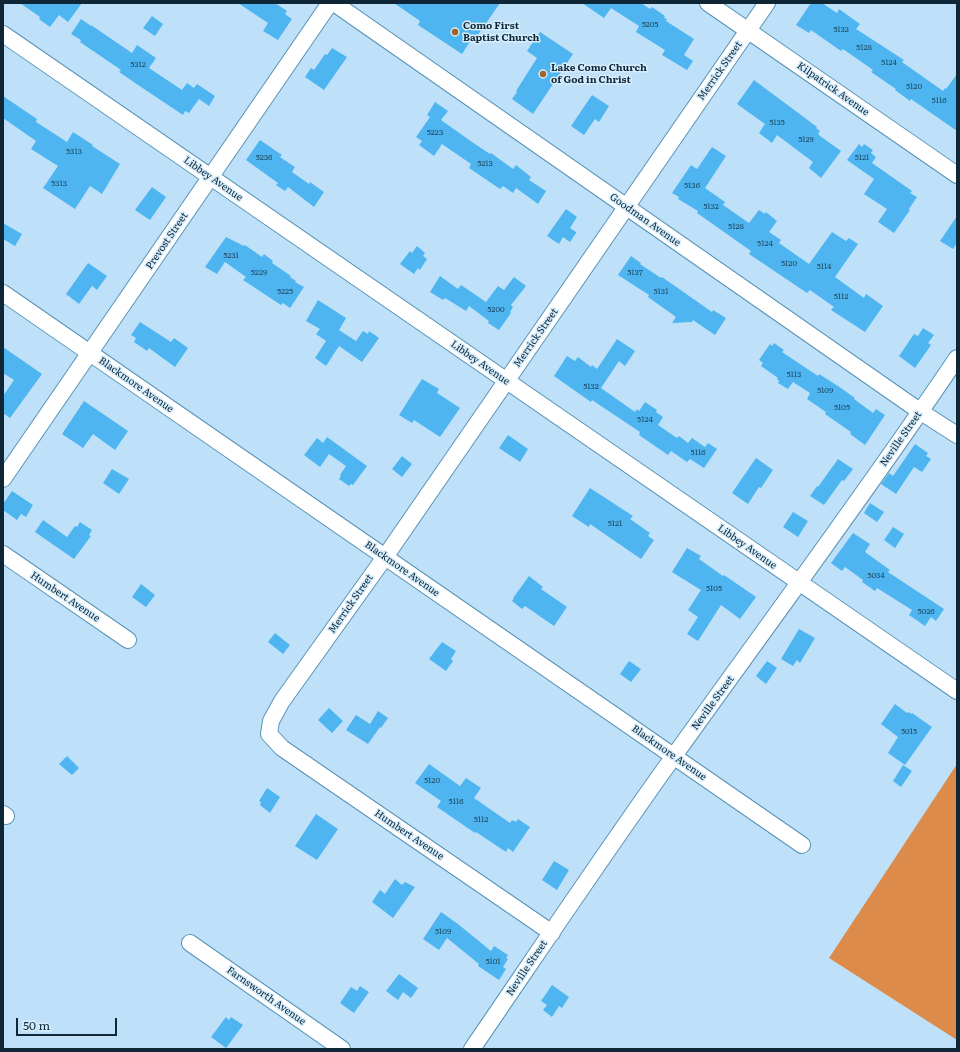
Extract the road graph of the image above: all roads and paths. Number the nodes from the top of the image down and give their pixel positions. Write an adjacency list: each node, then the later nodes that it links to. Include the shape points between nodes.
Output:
1 (330, 3): 8 (street, Prevost Street)
2 (334, 3): 9 (street, Goodman Avenue)
3 (708, 3): 5 (street, Kilpatrick Avenue)
4 (767, 3): 5 (street, Merrick Street)
5 (748, 30): 7 (street, Kilpatrick Avenue); 9 (street, Merrick Street)
6 (3, 34): 8 (street, Libbey Avenue)
7 (957, 175)
8 (211, 177): 11 (street, Prevost Street); 13 (street, Libbey Avenue)
9 (626, 206): 13 (street, Merrick Street); 14 (street, Goodman Avenue)
10 (3, 293): 11 (street, Blackmore Avenue)
11 (90, 353): 16 (street, Prevost Street); 18 (street, Blackmore Avenue)
12 (957, 358): 14 (street, Neville Street)
13 (506, 381): 18 (street, Merrick Street); 19 (street, Libbey Avenue)
14 (921, 412): 15 (street, Goodman Avenue); 19 (street, Neville Street)
15 (957, 435)
16 (3, 479)
17 (3, 554): 20 (street, Humbert Avenue)
18 (384, 557): 22 (street, Merrick Street, via 282,701 271,722); 23 (street, Blackmore Avenue)
19 (800, 583): 21 (street, Libbey Avenue); 23 (street, Neville Street)
20 (128, 640)
21 (957, 691)
22 (269, 734): 25 (street, Humbert Avenue, via 282,748)
23 (674, 757): 24 (street, Blackmore Avenue); 25 (street, Neville Street)
24 (802, 845)
25 (552, 933): 28 (street, Neville Street)
26 (190, 943): 27 (street, Farnsworth Avenue)
27 (342, 1049)
28 (472, 1049)

